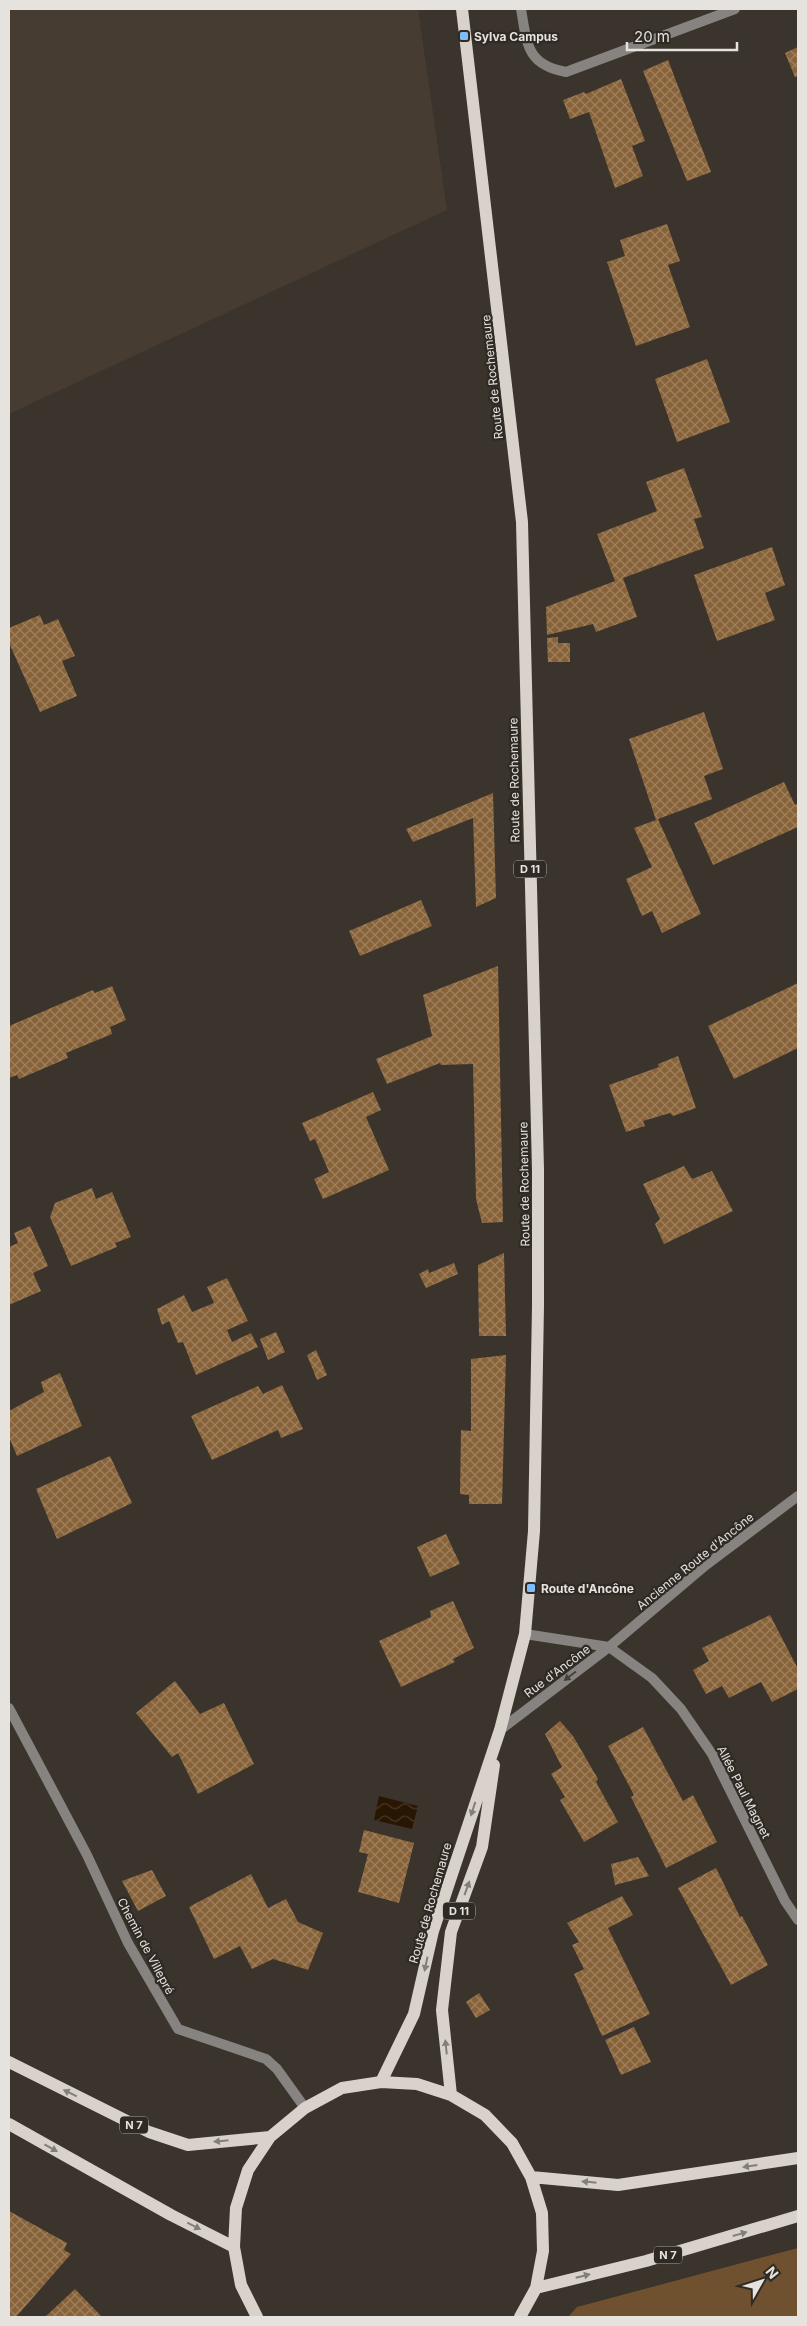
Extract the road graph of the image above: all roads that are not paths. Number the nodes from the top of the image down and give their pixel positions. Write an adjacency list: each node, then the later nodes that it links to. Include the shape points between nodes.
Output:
1 (462, 9): 5 (main road, Route de Rochemaure / D 11, via 522,522 538,1170 534,1531)
2 (521, 9): 3 (street, via 528,48 542,64 566,72)
3 (736, 9)
4 (798, 1496): 6 (street, Ancienne Route d'Ancône, via 706,1564)
5 (525, 1634): 6 (street, Rue d'Ancône); 8 (main road, Route de Rochemaure / D 11)
6 (609, 1647): 8 (street, Rue d'Ancône, one-way to 8); 9 (street, Allée Paul Magnet, via 652,1678 681,1710 712,1754 785,1901)
7 (9, 1708): 13 (street, Chemin de Villepré, via 87,1855 128,1943 178,2029 266,2059)
8 (500, 1730): 11 (main road, Route de Rochemaure / D 11, one-way to 11, via 434,1931 414,2014); 12 (main road, Route de Rochemaure / D 11, one-way to 8, via 442,2010 451,1932 482,1847)
9 (798, 1920)
10 (9, 2062): 15 (main road, N 7, one-way to 10, via 188,2145 149,2132)
11 (381, 2082): 12 (main road, via 417,2084); 13 (main road, via 342,2088)
12 (451, 2095): 17 (main road, via 492,2122 512,2143)
13 (305, 2108): 15 (main road)
14 (9, 2124): 19 (main road, one-way to 19, via 170,2215)
15 (270, 2137): 19 (main road, via 248,2170 236,2208)
16 (798, 2158): 17 (main road, one-way to 17, via 618,2185)
17 (531, 2176): 20 (main road, via 542,2213 543,2232)
18 (798, 2216): 20 (main road, N 7, one-way to 18, via 646,2261)
19 (234, 2247): 21 (main road, via 241,2285)
20 (536, 2288): 22 (main road)
21 (256, 2317)
22 (520, 2317)

